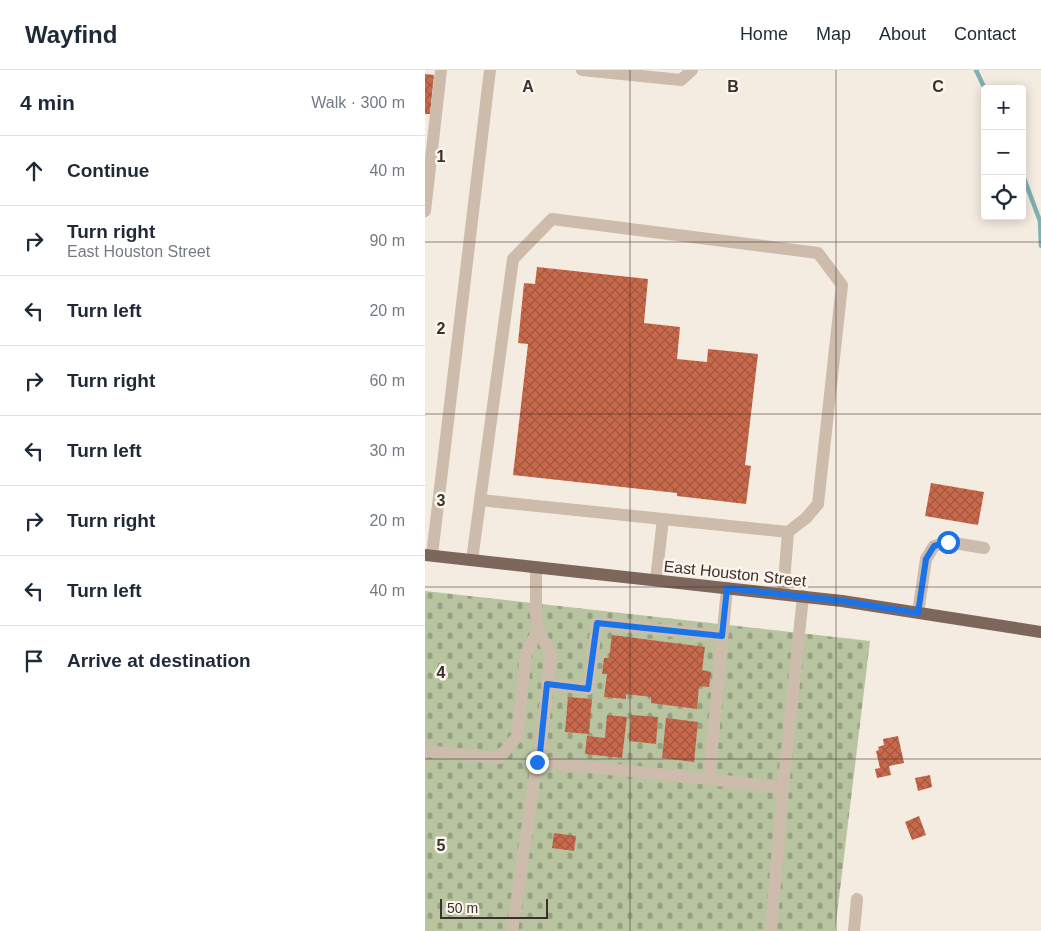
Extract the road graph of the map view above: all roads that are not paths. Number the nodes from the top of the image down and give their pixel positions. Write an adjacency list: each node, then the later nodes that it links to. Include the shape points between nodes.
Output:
1 (441, 70): 5 (lane)
2 (490, 70): 11 (lane)
3 (582, 70): 4 (lane, via 681,80)
4 (692, 70)
5 (430, 126): 6 (lane)
6 (425, 211)
7 (480, 500): 8 (lane); 9 (lane, via 513,259 552,220 818,253 842,286 818,504); 12 (lane)
8 (663, 519): 9 (lane); 14 (lane)
9 (788, 532): 16 (lane)
10 (984, 548): 18 (lane, via 948,542 934,546 926,559)
11 (429, 555): 12 (main road, East Houston Street)
12 (473, 560): 13 (main road, East Houston Street)
13 (536, 567): 14 (main road, East Houston Street); 19 (lane)
14 (656, 580): 15 (main road, East Houston Street)
15 (727, 588): 16 (main road, East Houston Street); 21 (lane)
16 (783, 594): 17 (main road, East Houston Street)
17 (803, 596): 18 (main road, East Houston Street); 26 (lane)
18 (918, 613): 20 (main road, East Houston Street)
19 (538, 630): 22 (lane, via 551,654); 23 (lane, via 526,654 517,737 499,758)
20 (1041, 632)
21 (722, 636): 22 (lane, via 597,623 588,689); 25 (lane)
22 (547, 684): 24 (lane)
23 (425, 751)
24 (537, 762): 25 (lane); 28 (lane)
25 (709, 779): 26 (lane)
26 (783, 788): 29 (lane)
27 (857, 899): 30 (lane)
28 (512, 931)
29 (771, 931)
30 (854, 931)

